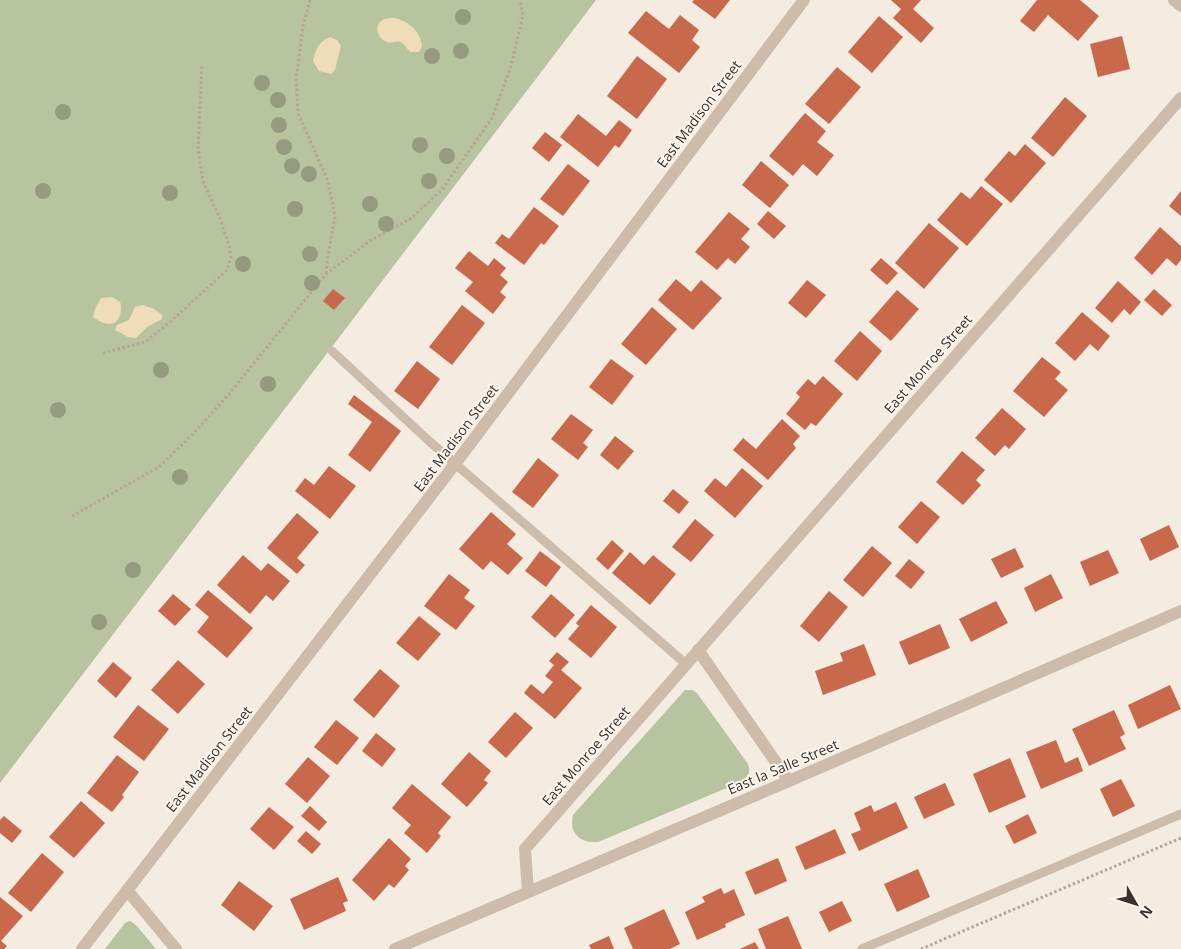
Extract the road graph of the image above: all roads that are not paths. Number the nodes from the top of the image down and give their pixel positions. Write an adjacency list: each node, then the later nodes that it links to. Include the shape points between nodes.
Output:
1 (804, 0): 6 (street, East Madison Street)
2 (1174, 0): 3 (street)
3 (1181, 6)
4 (1181, 98): 8 (street, East Monroe Street)
5 (332, 351): 6 (lane)
6 (456, 464): 9 (lane); 12 (street, East Madison Street)
7 (1181, 611): 10 (street, East la Salle Street)
8 (698, 650): 9 (street, East Monroe Street); 10 (street)
9 (686, 664): 13 (street, East Monroe Street, via 525,848)
10 (789, 781): 13 (street, East la Salle Street)
11 (1181, 814): 17 (lane)
12 (127, 890): 14 (street, East Madison Street); 15 (street)
13 (528, 892): 16 (street, East la Salle Street)
14 (82, 949)
15 (176, 949)
16 (395, 949)
17 (862, 949)

